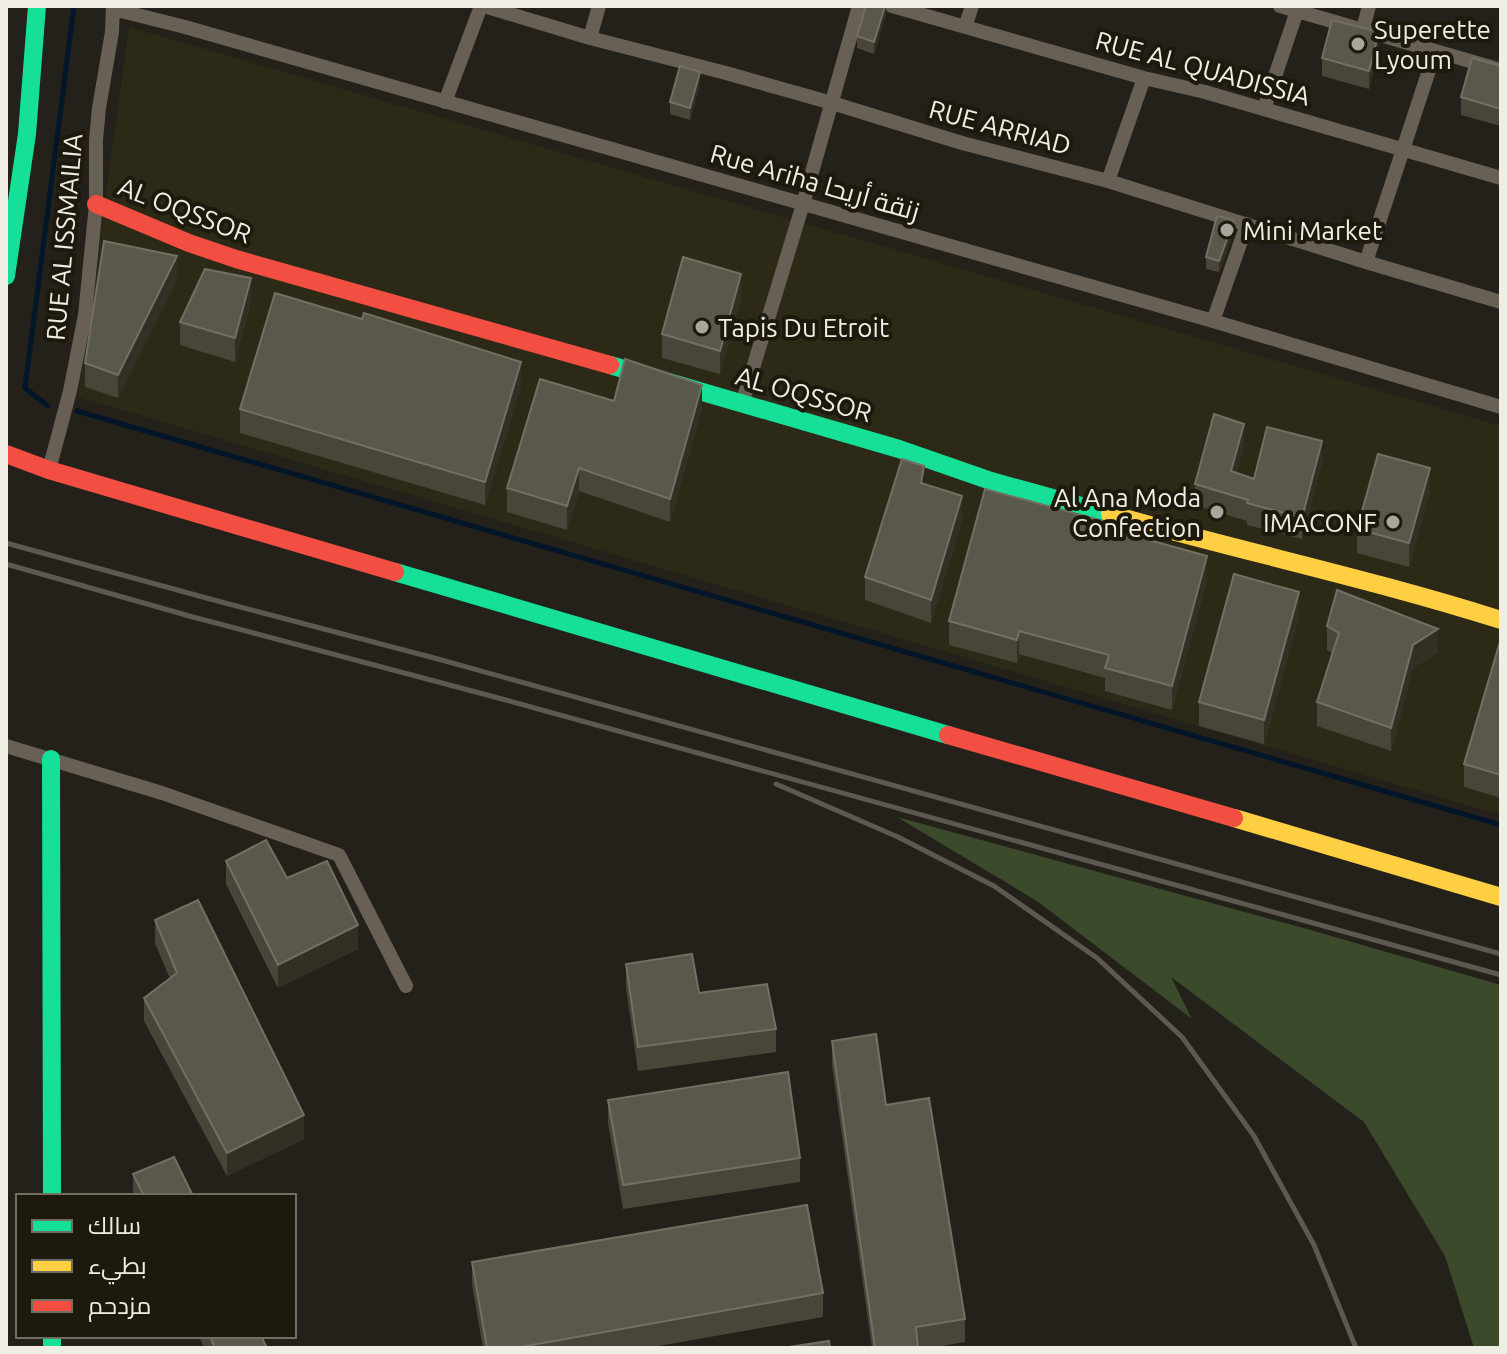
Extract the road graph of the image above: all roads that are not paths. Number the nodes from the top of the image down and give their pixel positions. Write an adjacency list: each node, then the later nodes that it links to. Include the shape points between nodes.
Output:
1 (37, 6): 27 (street, via 27,134)
2 (482, 6): 13 (street, RUE ARRIAD); 17 (street)
3 (599, 6): 13 (street)
4 (859, 6): 18 (street)
5 (892, 6): 11 (street, RUE AL QUADISSIA)
6 (972, 6): 11 (street)
7 (1280, 6): 10 (street)
8 (1369, 6): 12 (street)
9 (113, 7): 17 (street, Rue Ariha زنقة أريحا); 23 (street, RUE AL ISSMAILIA, via 96,140)
10 (1297, 11): 12 (street); 19 (street)
11 (965, 27): 16 (street, RUE AL QUADISSIA)
12 (1363, 29): 14 (street)
13 (590, 38): 18 (street, RUE ARRIAD)
14 (1435, 52): 15 (street); 20 (street)
15 (1501, 70)
16 (1144, 78): 19 (street, RUE AL QUADISSIA); 22 (street)
17 (445, 102): 24 (street, Rue Ariha زنقة أريحا)
18 (832, 103): 22 (street, RUE ARRIAD); 24 (street)
19 (1264, 109): 20 (street, RUE AL QUADISSIA)
20 (1403, 150): 21 (street, RUE AL QUADISSIA); 26 (street)
21 (1501, 178)
22 (1108, 181): 25 (street, RUE ARRIAD)
23 (96, 204): 30 (street, AL OQSSOR, via 236,259); 33 (street, RUE AL ISSMAILIA, via 78,353)
24 (803, 204): 29 (street, Rue Ariha زنقة أريحا); 30 (street)
25 (1247, 224): 26 (street, RUE ARRIAD); 29 (street)
26 (1366, 262): 28 (street, RUE ARRIAD)
27 (6, 276)
28 (1501, 302)
29 (1213, 321): 31 (street, Rue Ariha زنقة أريحا)
30 (742, 404): 34 (street, AL OQSSOR, via 991,481)
31 (1501, 407)
32 (6, 454): 33 (street)
33 (49, 470): 37 (street)
34 (1501, 620)
35 (6, 746): 36 (street)
36 (51, 759): 38 (street, via 339,855); 39 (street)
37 (1501, 897)
38 (406, 986)
39 (52, 1194)

